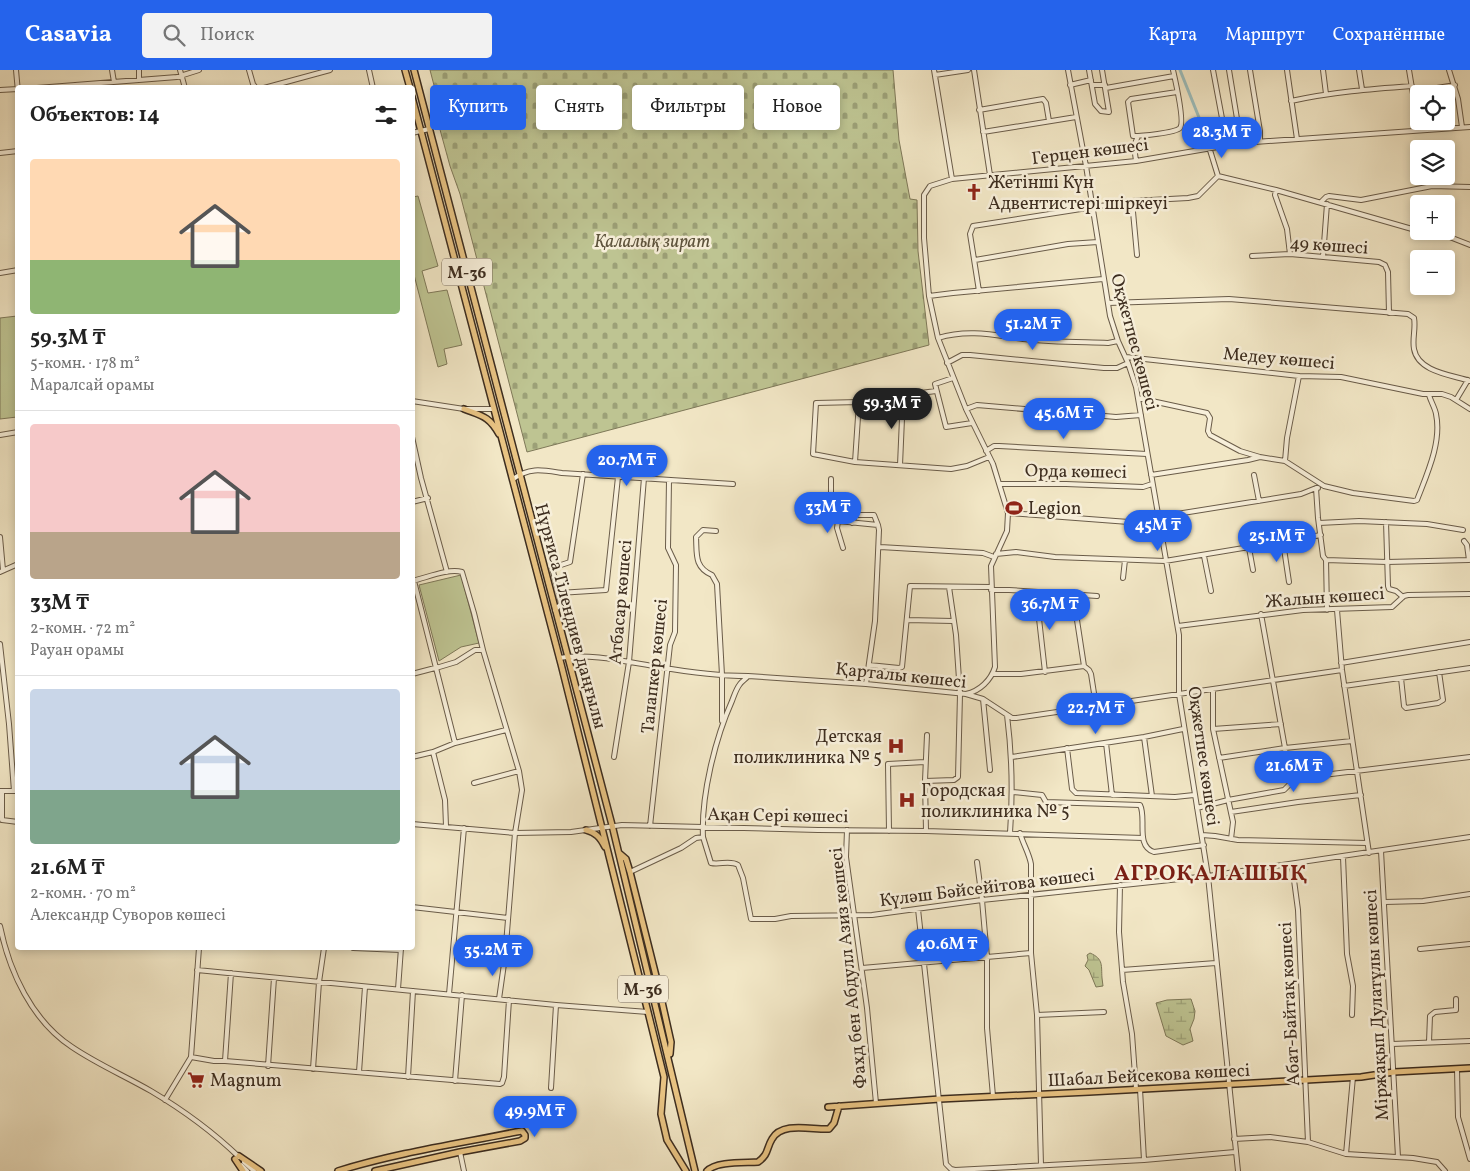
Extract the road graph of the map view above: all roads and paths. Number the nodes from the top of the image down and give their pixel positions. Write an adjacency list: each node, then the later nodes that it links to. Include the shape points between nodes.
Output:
1 (16, 70): 33 (street)
2 (112, 70): 31 (street)
3 (138, 70): 30 (street)
4 (180, 70): 28 (street)
5 (199, 70): 28 (street)
6 (249, 70): 36 (street)
7 (330, 70): 37 (street)
8 (369, 70): 38 (street)
9 (405, 70): 39 (main road)
10 (414, 70): 59 (main road, Нұрғиса Тілендиев даңғылы / M-36)
11 (934, 70): 27 (street)
12 (961, 70): 13 (street); 27 (street)
13 (968, 70)
14 (974, 70): 53 (street)
15 (1068, 70): 40 (street, Оқжетпес көшесі)
16 (1089, 70): 32 (street)
17 (1102, 70): 43 (street)
18 (1173, 70): 29 (street)
19 (1213, 70): 68 (street)
20 (1229, 70): 67 (street)
21 (1250, 70): 66 (street)
22 (1287, 70): 51 (street)
23 (1323, 70): 50 (street)
24 (1359, 70): 45 (street)
25 (1409, 70): 41 (street)
26 (1449, 70): 42 (street)
27 (935, 75): 76 (street)
28 (182, 76): 30 (street); 35 (street)
29 (1174, 76): 43 (street); 49 (street)
30 (138, 80): 31 (street)
31 (114, 82): 34 (street)
32 (1091, 82): 40 (street); 43 (street); 43 (street, via 1095,104 1101,111 1110,112)
33 (17, 85)
34 (76, 85)
35 (184, 85)
36 (254, 85)
37 (275, 85)
38 (372, 85)
39 (409, 85)
40 (1070, 85): 54 (street, Оқжетпес көшесі)
41 (1412, 85)
42 (1454, 85)
43 (1105, 86)
44 (1410, 86): 45 (street)
45 (1362, 89): 50 (street)
46 (0, 90): 47 (street)
47 (15, 90)
48 (1455, 90): 58 (street)
49 (1177, 92): 64 (street, via 1182,122 1179,129); 64 (street, via 1128,102)
50 (1326, 94): 51 (street)
51 (1291, 101): 65 (street)
52 (415, 108): 61 (main road, Нұрғиса Тілендиев даңғылы / M-36)
53 (979, 110): 55 (street, via 1043,99); 63 (street)
54 (1076, 116): 55 (street); 73 (street, Оқжетпес көшесі)
55 (1048, 121): 63 (street)
56 (1470, 126): 58 (street, Герцен көшесі)
57 (1455, 127): 58 (street, Герцен көшесі)
58 (1462, 127)
59 (429, 129): 61 (street); 131 (main road, Нұрғиса Тілендиев даңғылы / M-36)
60 (1419, 130): 65 (street, Герцен көшесі)
61 (421, 131): 62 (street); 115 (main road, Нұрғиса Тілендиев даңғылы / M-36)
62 (415, 132)
63 (983, 132): 74 (street)
64 (1135, 136): 72 (street)
65 (1297, 139): 66 (street, Герцен көшесі)
66 (1260, 141): 67 (street, Герцен көшесі)
67 (1240, 143): 68 (street, Герцен көшесі)
68 (1227, 145): 69 (street, Герцен көшесі)
69 (1209, 147): 72 (street, Герцен көшесі); 75 (street)
70 (15, 151): 71 (street)
71 (0, 153)
72 (1136, 161): 73 (street, Герцен көшесі)
73 (1086, 166): 74 (street, Герцен көшесі); 82 (street, Оқжетпес көшесі)
74 (990, 175): 76 (street, Герцен көшесі)
75 (1218, 176): 78 (street); 79 (street, via 1198,196)
76 (952, 180): 96 (street, Герцен көшесі, via 935,183 924,195)
77 (1470, 187): 80 (street, via 1432,186 1361,200 1329,196)
78 (1276, 190): 80 (street); 87 (street)
79 (1132, 201): 82 (street); 88 (street)
80 (1321, 202): 81 (street)
81 (1327, 204): 83 (street); 90 (street)
82 (1093, 207): 85 (street, Оқжетпес көшесі); 91 (street, via 972,226)
83 (1410, 228)
84 (1455, 239): 86 (street)
85 (1098, 242): 91 (street); 94 (street, Оқжетпес көшесі)
86 (1470, 245)
87 (1290, 254): 89 (street, 49 көшесі); 90 (street, 49 көшесі)
88 (1137, 255)
89 (1252, 256)
90 (1323, 257): 98 (street, 49 көшесі, via 1385,265)
91 (974, 260): 95 (street)
92 (15, 270): 93 (street)
93 (0, 273)
94 (1103, 279): 95 (street); 97 (street, Оқжетпес көшесі)
95 (979, 291): 96 (street)
96 (929, 296): 99 (street, Герцен көшесі)
97 (1108, 303): 98 (street, via 1229,299); 100 (street, Оқжетпес көшесі)
98 (1389, 313): 106 (street, via 1408,314 1414,318 1414,351 1425,366)
99 (938, 338): 100 (street, via 953,334 992,333 1033,339); 102 (street, Герцен көшесі)
100 (1118, 341): 101 (street, Оқжетпес көшесі)
101 (1126, 357): 103 (street, Оқжетпес көшесі); 104 (street, Медеу көшесі)
102 (947, 363): 103 (street, via 962,355 970,355 1104,368); 105 (street, Герцен көшесі)
103 (1128, 363): 110 (street, Оқжетпес көшесі)
104 (1300, 376): 109 (street, Медеу көшесі, via 1342,377); 128 (street)
105 (953, 378): 107 (street, via 935,384); 116 (street, Герцен көшесі)
106 (1469, 381): 112 (street)
107 (936, 391): 108 (street); 119 (street, via 946,427)
108 (903, 395): 111 (street); 130 (street)
109 (1429, 395): 112 (street, Медеу көшесі, via 1442,394); 143 (street, via 1436,411 1436,438 1417,500 1353,493)
110 (1138, 398): 118 (street, Оқжетпес көшесі); 127 (street, via 1207,413 1210,418 1208,433 1240,451)
111 (875, 399)
112 (1456, 400): 117 (street, Медеу көшесі)
113 (415, 401): 114 (street)
114 (464, 409): 115 (street); 122 (main road, via 492,422)
115 (494, 409): 122 (main road, Нұрғиса Тілендиев даңғылы / M-36)
116 (966, 409): 118 (street, via 977,405 1116,417); 119 (street, Герцен көшесі)
117 (1470, 410)
118 (1141, 415): 125 (street, Оқжетпес көшесі)
119 (972, 423): 124 (street, Герцен көшесі)
120 (15, 432): 121 (street)
121 (0, 435)
122 (503, 442): 137 (main road, Нұрғиса Тілендиев даңғылы / M-36)
123 (415, 451): 145 (street)
124 (986, 451): 125 (street, via 999,446); 126 (street, Герцен көшесі)
125 (1147, 454): 134 (street, Оқжетпес көшесі)
126 (989, 457): 130 (street, via 951,469); 141 (street, Герцен көшесі)
127 (1260, 457): 128 (street); 134 (street, Орда көшесі)
128 (1285, 461): 143 (street)
129 (855, 462): 129 (street, via 859,402 816,403 813,454); 130 (street)
130 (900, 465)
131 (520, 474): 132 (street, via 536,470); 137 (street); 188 (main road, Нұрғиса Тілендиев даңғылы / M-36)
132 (583, 474): 135 (street); 183 (street, via 570,562 552,568)
133 (1254, 475): 147 (street)
134 (1151, 476): 142 (street, Оқжетпес көшесі)
135 (618, 477): 136 (street); 183 (street, via 606,590)
136 (644, 478): 139 (street); 200 (street, Атбасар көшесі)
137 (513, 479): 199 (main road, Нұрғиса Тілендиев даңғылы / M-36)
138 (832, 479): 150 (street, via 831,510)
139 (669, 480): 140 (street); 206 (street, Талапкер көшесі, via 668,548 676,565 675,632 670,644)
140 (733, 484)
141 (1000, 484): 142 (street, Орда көшесі, via 1142,487); 148 (street, Герцен көшесі)
142 (1152, 484): 149 (street, Оқжетпес көшесі)
143 (1324, 486): 144 (street)
144 (1316, 488): 147 (street, via 1301,494); 153 (street)
145 (428, 498): 146 (street); 174 (street)
146 (415, 501)
147 (1259, 501): 149 (street)
148 (1008, 513): 149 (street, via 1142,523); 164 (street, via 1007,531)
149 (1158, 519): 169 (street, Оқжетпес көшесі)
150 (838, 521): 152 (street); 162 (street)
151 (1386, 522): 153 (street); 155 (street); 170 (street)
152 (852, 523): 154 (street); 154 (street, via 855,514 874,515)
153 (1319, 523): 157 (street)
154 (878, 525): 161 (street)
155 (1463, 530)
156 (716, 531): 212 (street, via 703,530 696,537 698,562 704,571 712,574 716,584)
157 (1321, 535): 160 (street); 167 (street)
158 (0, 537): 173 (street)
159 (1464, 541): 168 (street)
160 (1283, 542): 163 (street); 177 (street)
161 (880, 547): 164 (street); 202 (street)
162 (842, 548)
163 (1250, 548): 165 (street); 172 (street)
164 (995, 556): 166 (street, via 1016,552); 180 (street, via 991,566)
165 (1204, 556): 169 (street); 181 (street)
166 (1125, 560): 169 (street); 175 (street)
167 (1326, 560): 170 (street); 189 (street)
168 (1470, 560): 170 (street)
169 (1165, 561): 194 (street, Оқжетпес көшесі)
170 (1387, 562): 187 (street, via 1388,589)
171 (15, 565): 173 (street)
172 (1253, 570)
173 (1, 571)
174 (447, 572): 176 (street); 197 (street, via 462,574)
175 (1123, 578)
176 (415, 581)
177 (1289, 582)
178 (415, 585): 204 (street)
179 (949, 587): 180 (street); 192 (street, via 910,586); 193 (street)
180 (991, 589): 182 (street); 211 (street, via 996,660)
181 (1211, 591)
182 (1036, 592): 184 (street); 208 (street)
183 (559, 593): 188 (street, via 561,604)
184 (1073, 594): 186 (street); 203 (street)
185 (1470, 594): 187 (street, Жалын көшесі)
186 (1097, 596)
187 (1403, 597): 190 (street, Жалын көшесі, via 1392,607)
188 (555, 610): 198 (main road, Нұрғиса Тілендиев даңғылы / M-36)
189 (1327, 610): 190 (street, Жалын көшесі); 191 (street, Жалын көшесі)
190 (1337, 610): 201 (street)
191 (1261, 614): 194 (street, Жалын көшесі); 215 (street)
192 (908, 620): 193 (street); 202 (street, via 902,668)
193 (953, 621): 219 (street)
194 (1178, 626): 221 (street, Оқжетпес көшесі)
195 (1470, 642): 201 (street)
196 (0, 644): 247 (street)
197 (482, 650): 204 (street, via 475,650 456,662); 229 (street)
198 (568, 657): 199 (street, Қарталы көшесі); 200 (street, Қарталы көшесі); 264 (main road, Нұрғиса Тілендиев даңғылы / M-36)
199 (559, 658): 266 (main road, Нұрғиса Тілендиев даңғылы / M-36)
200 (629, 662): 206 (street, Қарталы көшесі); 239 (street, Атбасар көшесі)
201 (1341, 662): 207 (street)
202 (869, 665): 216 (street)
203 (1084, 666): 208 (street); 223 (street, via 1091,674)
204 (436, 668): 210 (street); 233 (street)
205 (1470, 668): 209 (street)
206 (668, 669): 212 (street, Қарталы көшесі); 265 (street, Талапкер көшесі)
207 (1342, 670): 215 (street); 217 (street)
208 (1045, 672): 211 (street)
209 (1439, 672): 214 (street); 214 (street, via 1442,700 1426,705 1404,706)
210 (415, 673)
211 (992, 674): 220 (street, via 979,688)
212 (722, 675): 213 (street, Қарталы көшесі); 225 (street)
213 (748, 676): 216 (street, Қарталы көшесі); 225 (street, via 739,685)
214 (1401, 678): 217 (street)
215 (1274, 679): 218 (street); 226 (street)
216 (866, 684): 219 (street, Қарталы көшесі)
217 (1344, 686): 232 (street)
218 (1213, 690): 221 (street); 228 (street)
219 (960, 694): 220 (street, Қарталы көшесі); 248 (street, via 958,777)
220 (966, 694): 222 (street, Қарталы көшесі)
221 (1179, 694): 223 (street); 227 (street, Оқжетпес көшесі)
222 (983, 699): 224 (street, Қарталы көшесі); 244 (street)
223 (1096, 706): 224 (street, via 1016,718)
224 (1007, 715): 240 (street)
225 (722, 723): 267 (street)
226 (1281, 724): 228 (street); 236 (street)
227 (1183, 729): 231 (street); 255 (street, Оқжетпес көшесі)
228 (1213, 729): 242 (street)
229 (506, 730): 233 (street); 246 (street)
230 (927, 735): 243 (street)
231 (1144, 737): 234 (street); 257 (street)
232 (1352, 741): 236 (street); 245 (street)
233 (455, 743): 237 (street)
234 (1106, 743): 235 (street); 254 (street)
235 (1067, 748): 240 (street); 254 (street, via 1072,790 1077,794)
236 (1285, 748): 242 (street); 250 (street)
237 (433, 752): 238 (street); 263 (street, via 445,800)
238 (415, 756)
239 (614, 757)
240 (1012, 757): 253 (street)
241 (1470, 757): 245 (street)
242 (1219, 758): 258 (street)
243 (925, 762): 248 (street); 271 (street, via 888,764)
244 (990, 770)
245 (1356, 770): 250 (street, via 1299,778); 256 (street)
246 (519, 771): 249 (street); 273 (street, via 522,790)
247 (15, 781)
248 (925, 781): 272 (street)
249 (474, 783)
250 (1290, 785): 258 (street, via 1284,790)
251 (1, 791): 252 (street); 261 (street, via 2,820)
252 (15, 791)
253 (1013, 792): 274 (street); 278 (street, via 1042,795 1046,802 1140,805)
254 (1112, 795): 257 (street)
255 (1194, 795): 257 (street); 259 (street, Оқжетпес көшесі)
256 (1360, 795): 260 (street); 281 (street)
257 (1152, 796)
258 (1228, 800): 259 (street); 260 (street)
259 (1197, 808): 276 (street, Оқжетпес көшесі)
260 (1231, 812): 280 (street)
261 (15, 822)
262 (415, 823): 263 (street, Ақан Сері көшесі)
263 (446, 826): 268 (street, Ақан Сері көшесі)
264 (612, 826): 265 (street, Ақан Сері көшесі); 266 (street, Ақан Сері көшесі); 285 (main road, Нұрғиса Тілендиев даңғылы / M-36)
265 (650, 826): 267 (street, Ақан Сері көшесі)
266 (602, 827): 269 (street, Ақан Сері көшесі); 284 (main road, Нұрғиса Тілендиев даңғылы / M-36)
267 (703, 827): 270 (street, Ақан Сері көшесі); 277 (street)
268 (464, 828): 273 (street, Ақан Сері көшесі); 301 (street)
269 (586, 830): 273 (street, Ақан Сері көшесі); 284 (main road, via 599,836)
270 (848, 830): 271 (street, Ақан Сері көшесі); 302 (street, Фахд бен Абдулл Азиз көшесі, via 846,857)
271 (889, 831): 272 (street, Ақан Сері көшесі)
272 (926, 831): 274 (street, Ақан Сері көшесі)
273 (515, 833): 303 (street)
274 (1010, 833): 275 (street, Ақан Сері көшесі)
275 (1020, 834): 278 (street, Ақан Сері көшесі); 294 (street, via 1031,864)
276 (1202, 835): 280 (street); 282 (street, Оқжетпес көшесі)
277 (703, 837): 290 (street); 302 (street, Күләш Бәйсейітова көшесі, via 711,863 732,862 738,865 751,919)
278 (1143, 838): 282 (street, via 1145,846 1154,852)
279 (1470, 838): 283 (street, Күләш Бәйсейітова көшесі)
280 (1231, 839): 281 (street)
281 (1367, 843): 286 (street)
282 (1204, 846): 291 (street, Оқжетпес көшесі)
283 (1382, 851): 286 (street, Күләш Бәйсейітова көшесі); 298 (street, Міржақып Дулатұлы көшесі)
284 (609, 853): 316 (main road, Нұрғиса Тілендиев даңғылы / M-36)
285 (618, 853): 290 (main road, via 626,859); 296 (main road, Нұрғиса Тілендиев даңғылы / M-36)
286 (1369, 853): 287 (street, Күләш Бәйсейітова көшесі)
287 (1343, 857): 289 (street, Күләш Бәйсейітова көшесі); 335 (street, via 1347,954 1354,986)
288 (977, 862): 297 (street)
289 (1292, 865): 291 (street, Күләш Бәйсейітова көшесі); 352 (street, Абат-Байтақ көшесі, via 1298,910)
290 (630, 872): 292 (main road)
291 (1208, 876): 293 (street, Күләш Бәйсейітова көшесі); 313 (street, Оқжетпес көшесі)
292 (633, 883): 296 (main road); 341 (main road, via 670,1042)
293 (1120, 885): 294 (street, Күләш Бәйсейітова көшесі); 319 (street)
294 (1032, 894): 297 (street, Күләш Бәйсейітова көшесі); 311 (street)
295 (1470, 894): 298 (street)
296 (630, 899): 314 (main road, Нұрғиса Тілендиев даңғылы / M-36)
297 (982, 900): 300 (street, Күләш Бәйсейітова көшесі); 312 (street)
298 (1385, 902): 338 (street, Міржақып Дулатұлы көшесі)
299 (415, 907): 301 (street)
300 (918, 909): 302 (street, Күләш Бәйсейітова көшесі); 315 (street)
301 (456, 911): 303 (street); 326 (street)
302 (855, 916): 317 (street, Фахд бен Абдулл Азиз көшесі)
303 (508, 918): 329 (street)
304 (0, 926): 306 (street)
305 (1470, 944): 307 (street)
306 (2, 949): 360 (street, via 42,1020 59,1038)
307 (1420, 949)
308 (199, 950): 318 (street)
309 (324, 950): 322 (street)
310 (401, 950): 324 (street)
311 (1031, 953): 312 (street); 334 (street)
312 (986, 957): 315 (street); 358 (street, via 987,1028)
313 (1216, 963): 319 (street); 354 (street, Оқжетпес көшесі)
314 (646, 964): 316 (main road); 341 (main road, Нұрғиса Тілендиев даңғылы / M-36)
315 (923, 964): 317 (street); 359 (street)
316 (637, 965): 332 (main road, Нұрғиса Тілендиев даңғылы / M-36)
317 (862, 968): 361 (street, Фахд бен Абдулл Азиз көшесі)
318 (197, 970): 320 (street); 339 (street)
319 (1122, 970): 356 (street)
320 (231, 973): 321 (street); 340 (street)
321 (274, 978): 322 (street); 342 (street)
322 (320, 982): 323 (street); 344 (street)
323 (365, 986): 324 (street); 346 (street)
324 (398, 989): 325 (street)
325 (413, 991): 326 (street); 349 (street)
326 (449, 994): 327 (street)
327 (462, 995): 329 (street); 353 (street)
328 (1456, 998): 337 (street, via 1456,1010 1434,1012 1430,1016)
329 (499, 999): 330 (street)
330 (509, 1000): 331 (street); 353 (street, via 502,1083)
331 (556, 1005): 332 (street); 355 (street)
332 (648, 1012): 350 (main road, Нұрғиса Тілендиев даңғылы / M-36)
333 (1104, 1012): 334 (street)
334 (1037, 1015): 357 (street)
335 (1352, 1015)
336 (1470, 1041): 337 (street)
337 (1429, 1042): 338 (street)
338 (1392, 1044): 347 (street, Міржақып Дулатұлы көшесі)
339 (191, 1057): 340 (street); 360 (street)
340 (225, 1061): 342 (street)
341 (670, 1062): 348 (main road, Нұрғиса Тілендиев даңғылы / M-36)
342 (268, 1066): 344 (street)
343 (1470, 1068): 345 (main road, Шабал Бейсекова көшесі)
344 (313, 1069): 346 (street)
345 (1457, 1069): 347 (main road, Шабал Бейсекова көшесі); 371 (street, via 1458,1117)
346 (359, 1072): 349 (street)
347 (1394, 1072): 351 (main road, Шабал Бейсекова көшесі); 369 (street, Міржақып Дулатұлы көшесі)
348 (672, 1075): 350 (main road); 383 (main road, Нұрғиса Тілендиев даңғылы / M-36)
349 (408, 1077): 353 (street)
350 (664, 1077): 382 (main road, Нұрғиса Тілендиев даңғылы / M-36, via 660,1109 662,1122 667,1140)
351 (1353, 1077): 352 (main road, Шабал Бейсекова көшесі); 368 (street)
352 (1306, 1079): 354 (main road, Шабал Бейсекова көшесі); 365 (street, Абат-Байтақ көшесі)
353 (455, 1081)
354 (1229, 1084): 356 (main road, Шабал Бейсекова көшесі); 364 (street, Оқжетпес көшесі)
355 (551, 1088)
356 (1138, 1089): 357 (main road, Шабал Бейсекова көшесі); 372 (street)
357 (1039, 1095): 358 (main road, Шабал Бейсекова көшесі); 373 (street)
358 (993, 1096): 359 (main road, Шабал Бейсекова көшесі)
359 (940, 1099): 361 (main road, Шабал Бейсекова көшесі); 374 (street, via 946,1164)
360 (165, 1100): 370 (street, via 226,1145)
361 (876, 1103): 362 (main road, Шабал Бейсекова көшесі)
362 (839, 1106): 363 (main road, Шабал Бейсекова көшесі); 384 (main road, via 829,1129 785,1129 775,1134 768,1153 758,1162 719,1165)
363 (828, 1107)
364 (1234, 1139): 365 (street, via 1270,1137); 367 (street, Оқжетпес көшесі)
365 (1308, 1142): 368 (street)
366 (460, 1152): 379 (main road, via 520,1141 525,1137 522,1132 416,1150); 380 (main road); 381 (street)
367 (1235, 1152): 372 (street); 385 (street, Оқжетпес көшесі)
368 (1346, 1154): 369 (street)
369 (1398, 1157): 386 (street, via 1438,1162)
370 (237, 1158): 375 (main road); 376 (street); 377 (street); 378 (main road)
371 (1470, 1159)
372 (1144, 1160): 373 (street)
373 (1041, 1165): 374 (street)
374 (950, 1169)
375 (243, 1171)
376 (247, 1171)
377 (254, 1171)
378 (261, 1171)
379 (338, 1171)
380 (375, 1171)
381 (464, 1171)
382 (686, 1171)
383 (696, 1171)
384 (707, 1171)
385 (1238, 1171)
386 (1445, 1171)

